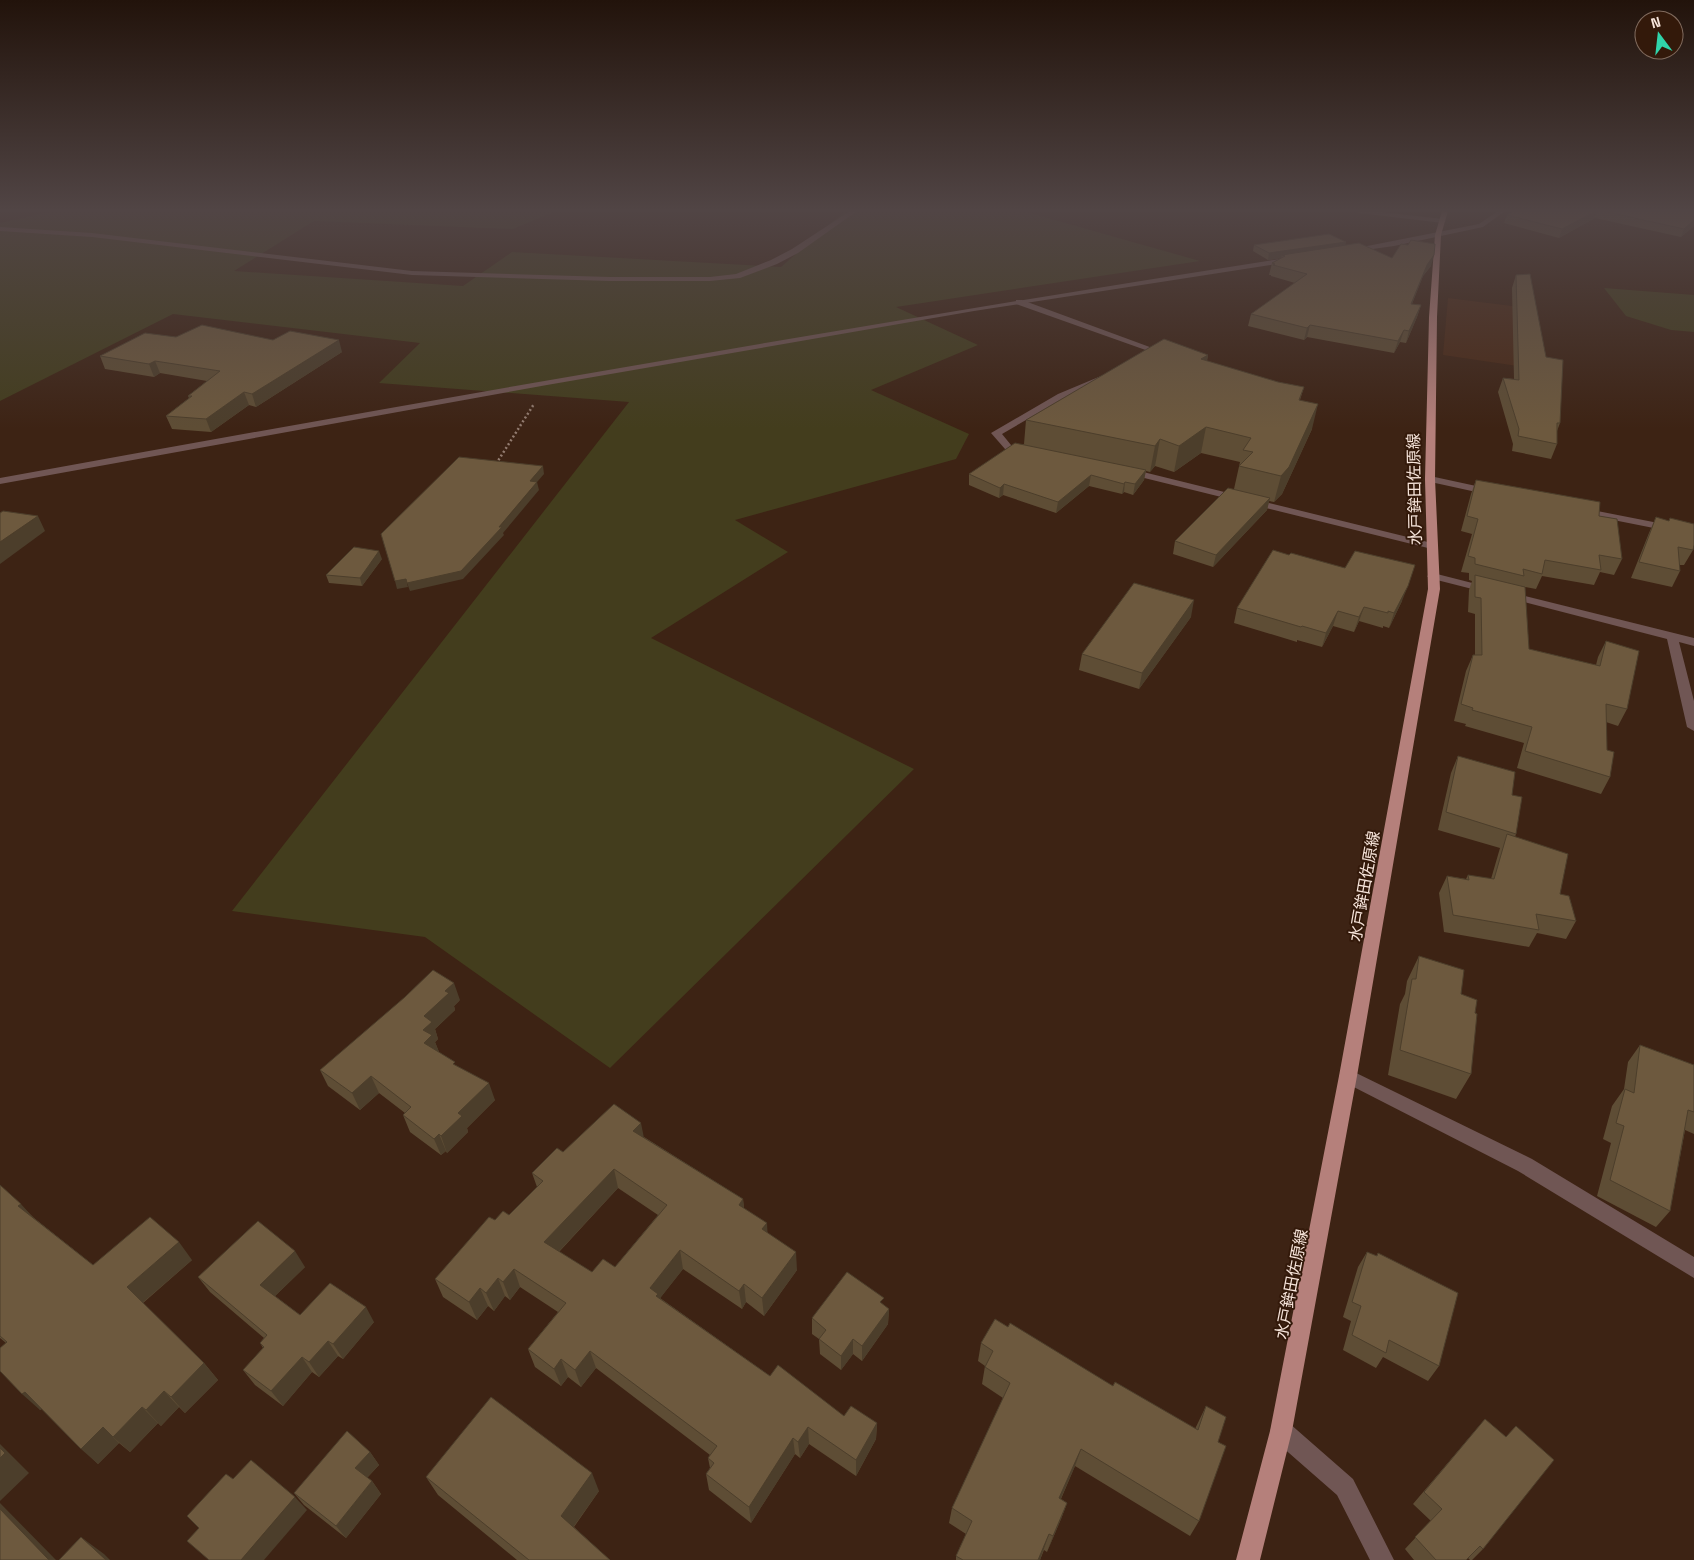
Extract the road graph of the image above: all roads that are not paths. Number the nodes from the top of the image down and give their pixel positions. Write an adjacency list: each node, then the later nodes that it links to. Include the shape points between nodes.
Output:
1 (1135, 284): 3 (street)
2 (1436, 284): 8 (main road, 水戸鉾田佐原線)
3 (1019, 302): 4 (street, via 1162,352); 9 (street, via 547,382)
4 (1144, 360)
5 (1107, 376): 6 (street, via 1061,396 996,433 1008,447)
6 (1037, 453)
7 (1114, 468): 13 (street)
8 (1430, 480): 10 (street); 13 (main road, 水戸鉾田佐原線)
9 (0, 481)
10 (1498, 494)
11 (1576, 510): 12 (street)
12 (1694, 533)
13 (1432, 546): 14 (main road, 水戸鉾田佐原線)
14 (1433, 576): 15 (street); 18 (main road, 水戸鉾田佐原線, via 1432,599)
15 (1672, 636): 16 (street); 17 (street)
16 (1694, 642)
17 (1694, 727)
18 (1348, 1076): 19 (street, via 1525,1165); 20 (main road, 水戸鉾田佐原線)
19 (1694, 1268)
20 (1281, 1432): 21 (main road, 水戸鉾田佐原線); 22 (street, via 1345,1487)
21 (1248, 1560)
22 (1382, 1560)

